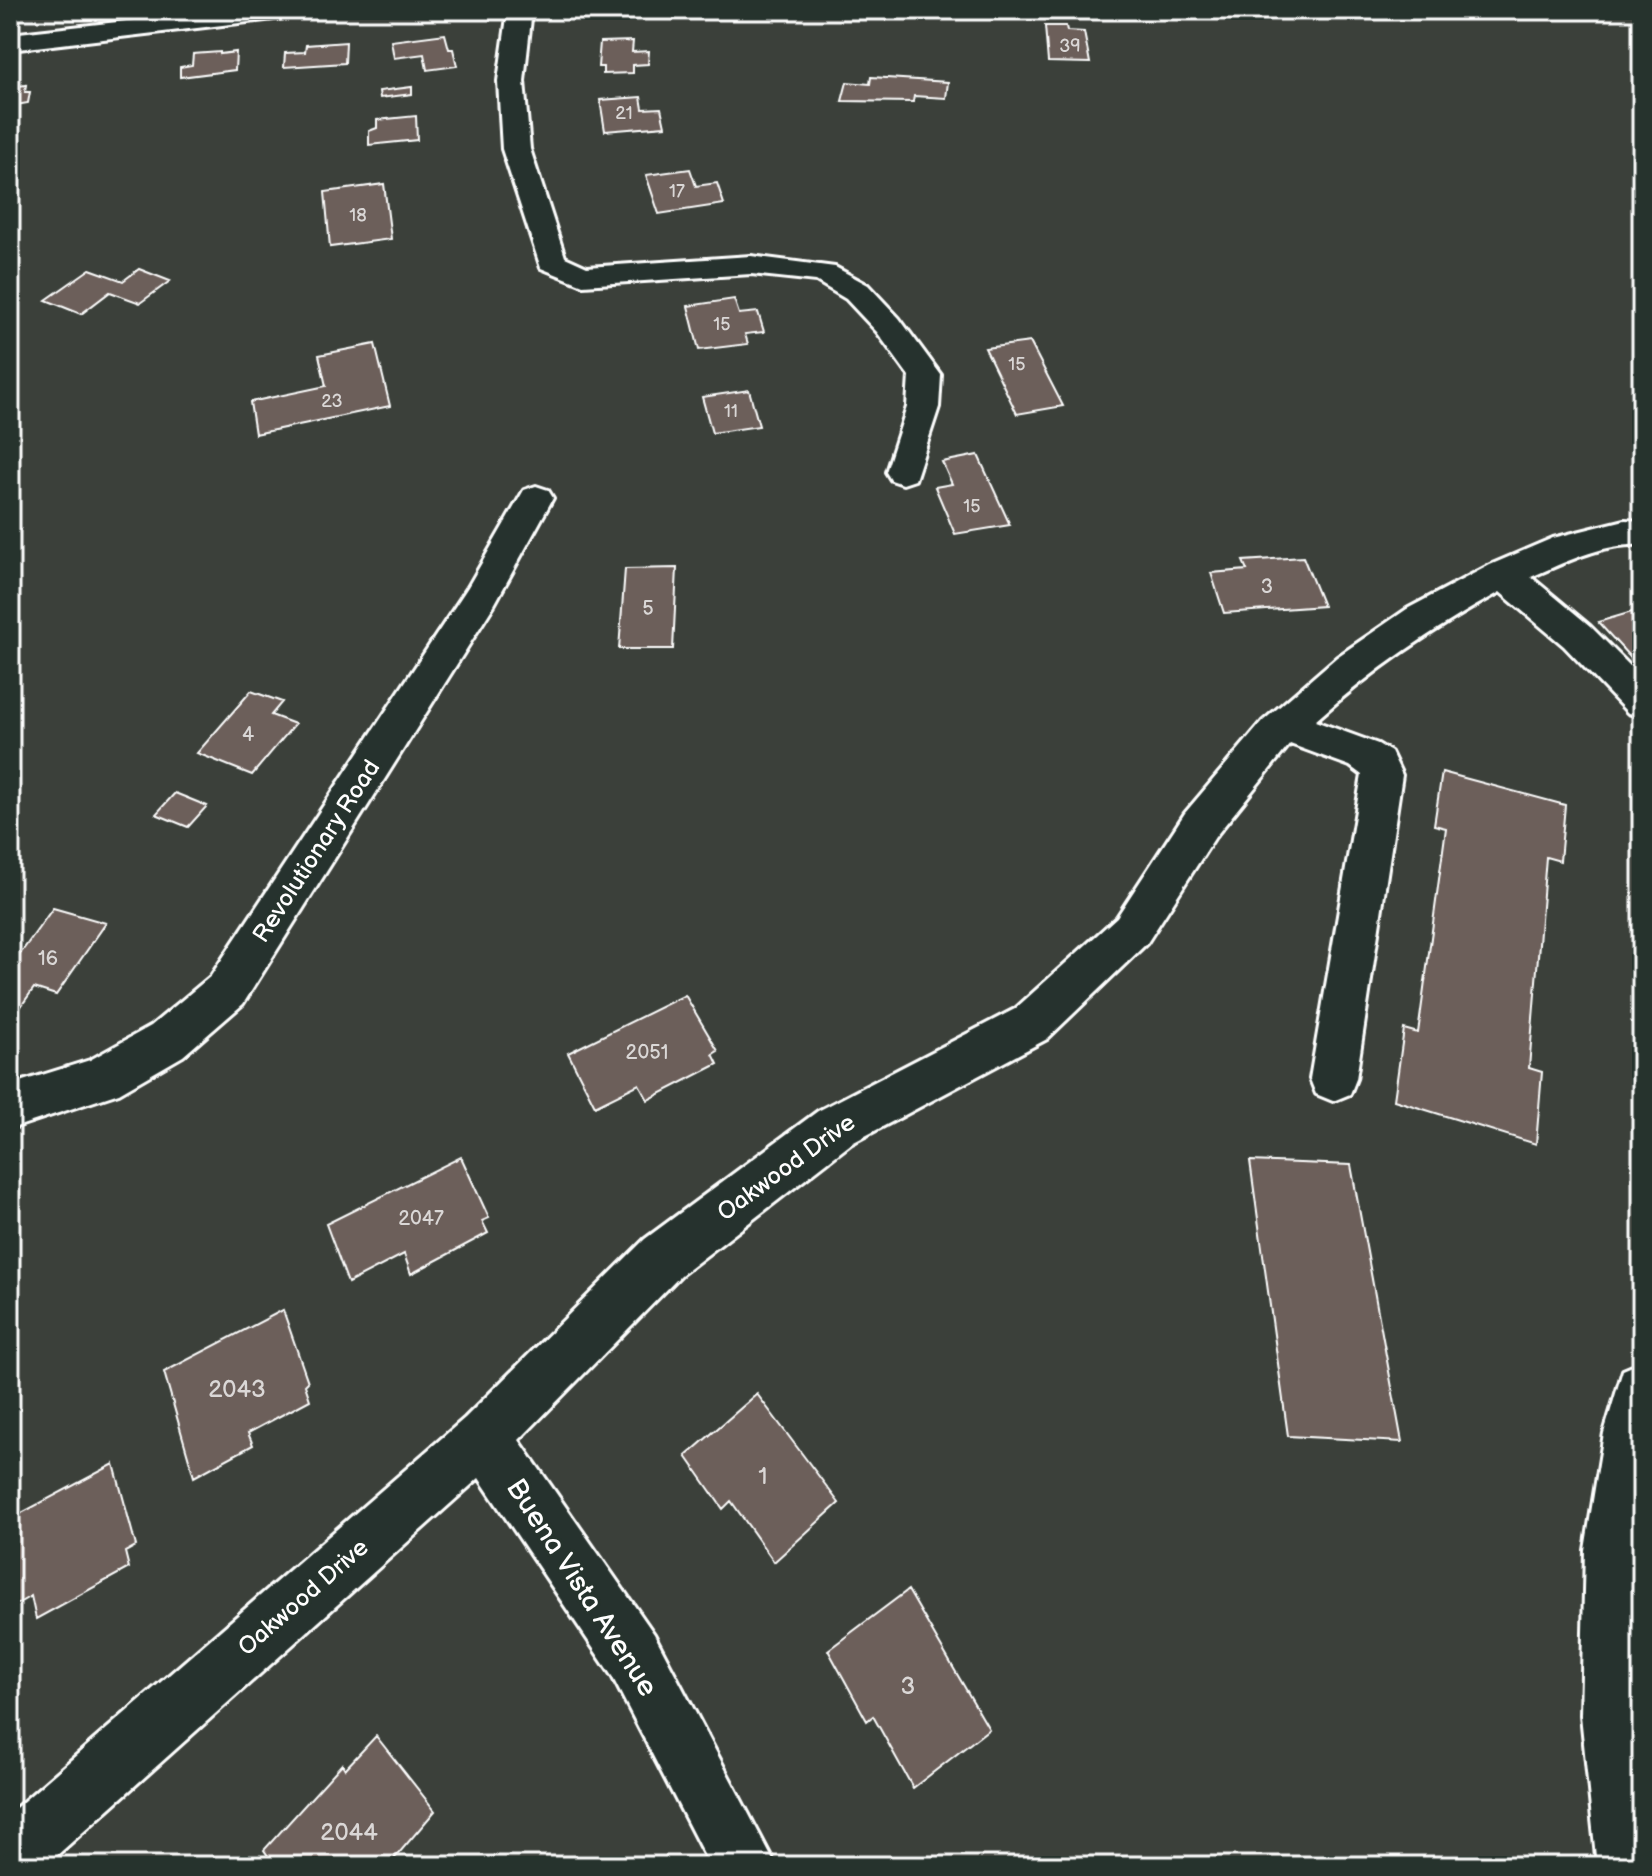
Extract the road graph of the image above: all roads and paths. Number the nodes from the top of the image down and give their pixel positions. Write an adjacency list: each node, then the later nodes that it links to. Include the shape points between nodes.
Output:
1 (291, 10): 3 (street)
2 (520, 10): 4 (street, via 511,81 516,149 552,262 583,276 751,265 824,273 857,292 925,375 923,407)
3 (10, 42)
4 (903, 472)
5 (536, 498): 11 (street, Revolutionary Road, via 481,596 227,990 167,1041 102,1078)
6 (1642, 533): 7 (street, Oakwood Drive, via 1625,532 1566,547)
7 (1503, 574): 8 (street, via 1577,636); 9 (street, Oakwood Drive, via 1420,619)
8 (1642, 702)
9 (1284, 726): 10 (street, via 1364,755 1377,763 1382,775); 13 (street, Oakwood Drive, via 1200,825 1132,930 1031,1024 835,1127 663,1257)
10 (1333, 1079)
11 (10, 1107)
12 (1642, 1389): 16 (street, via 1613,1550 1611,1715)
13 (484, 1437): 14 (street, Oakwood Drive); 15 (street, Buena Vista Avenue, via 633,1655)
14 (10, 1855)
15 (744, 1866)
16 (1629, 1866)

